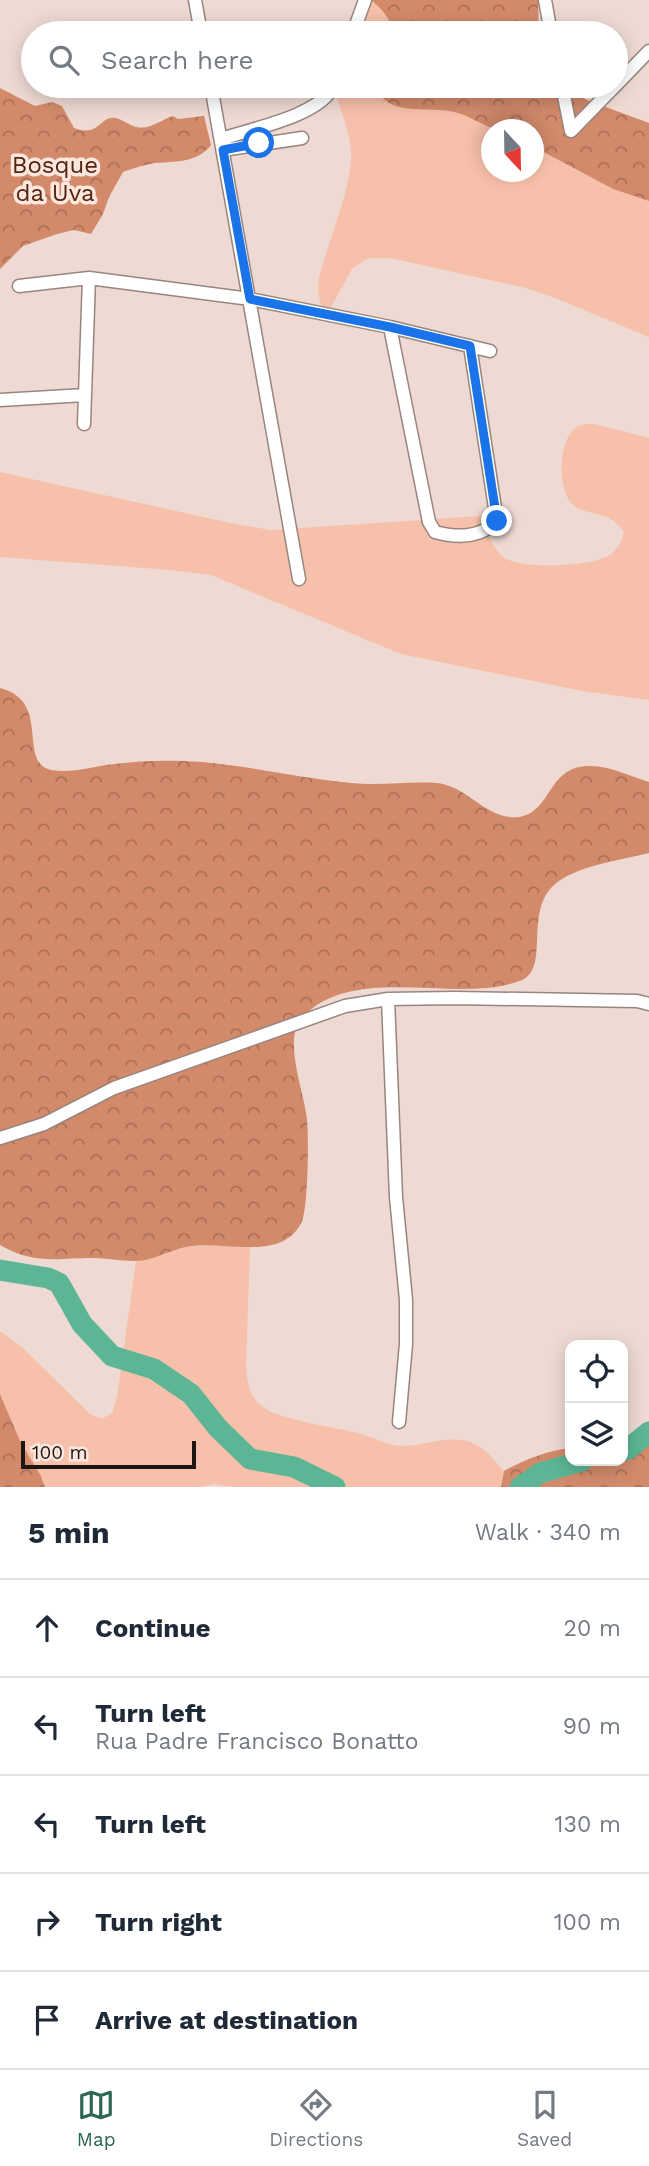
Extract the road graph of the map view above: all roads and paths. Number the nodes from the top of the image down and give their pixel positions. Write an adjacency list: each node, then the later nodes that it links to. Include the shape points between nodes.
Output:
1 (195, 0): 4 (street)
2 (365, 0): 5 (street)
3 (545, 0): 6 (street)
4 (199, 21)
5 (357, 21)
6 (549, 21)
7 (649, 51): 8 (street)
8 (628, 73)
9 (213, 98): 14 (street)
10 (326, 98): 14 (street, via 309,111)
11 (564, 98): 12 (street, via 571,131)
12 (603, 98)
13 (302, 138): 14 (street)
14 (222, 145): 17 (street)
15 (89, 278): 16 (street); 17 (street); 21 (street)
16 (19, 286)
17 (250, 299): 18 (street); 25 (street)
18 (390, 327): 19 (street); 19 (street, via 429,522 435,531 451,536 487,531 497,521); 24 (street)
19 (470, 346): 20 (street)
20 (490, 351)
21 (85, 395): 22 (street); 23 (street)
22 (0, 400)
23 (84, 424)
24 (412, 488)
25 (299, 579)
26 (388, 999): 27 (street); 28 (street, via 345,1006 114,1088 44,1124); 29 (street, via 396,1197 406,1300)
27 (649, 1004)
28 (0, 1138)
29 (399, 1422)

